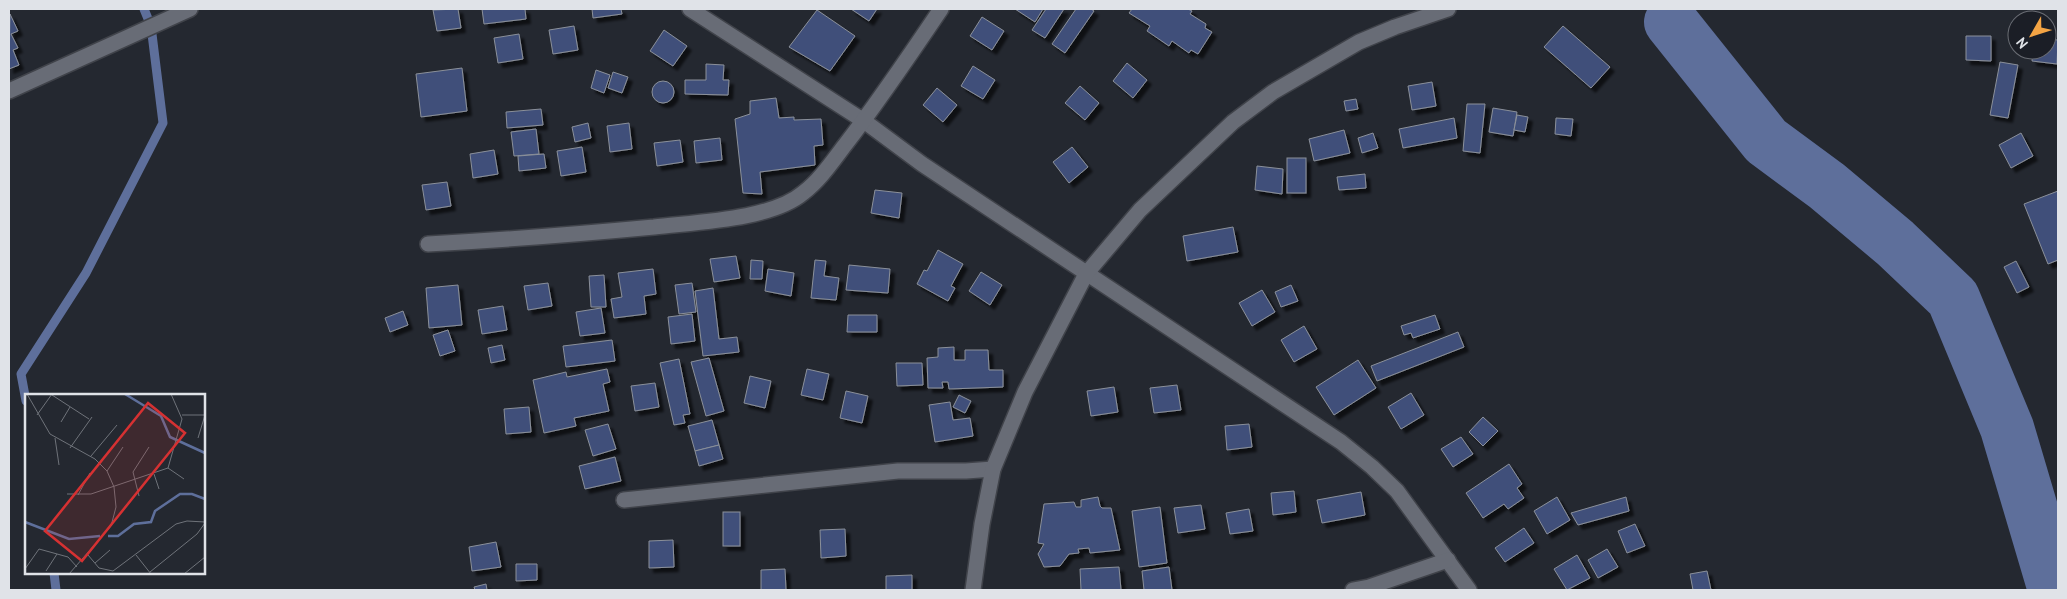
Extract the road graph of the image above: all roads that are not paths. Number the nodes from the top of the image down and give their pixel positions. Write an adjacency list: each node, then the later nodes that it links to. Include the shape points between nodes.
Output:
1 (190, 9): 5 (street)
2 (690, 9): 6 (street)
3 (941, 9): 6 (street)
4 (1448, 9): 8 (street, via 1359,42 1273,92 1233,122 1140,210)
5 (9, 91)
6 (864, 121): 7 (street, via 819,179 803,194 766,211 637,228); 8 (street)
7 (428, 244)
8 (1086, 274): 9 (street, via 1025,392); 11 (street, via 1283,402 1372,467 1397,491)
9 (993, 470): 10 (street, via 898,471); 12 (street)
10 (624, 500)
11 (1448, 560): 13 (street); 14 (street)
12 (973, 590)
13 (1353, 590)
14 (1469, 590)

